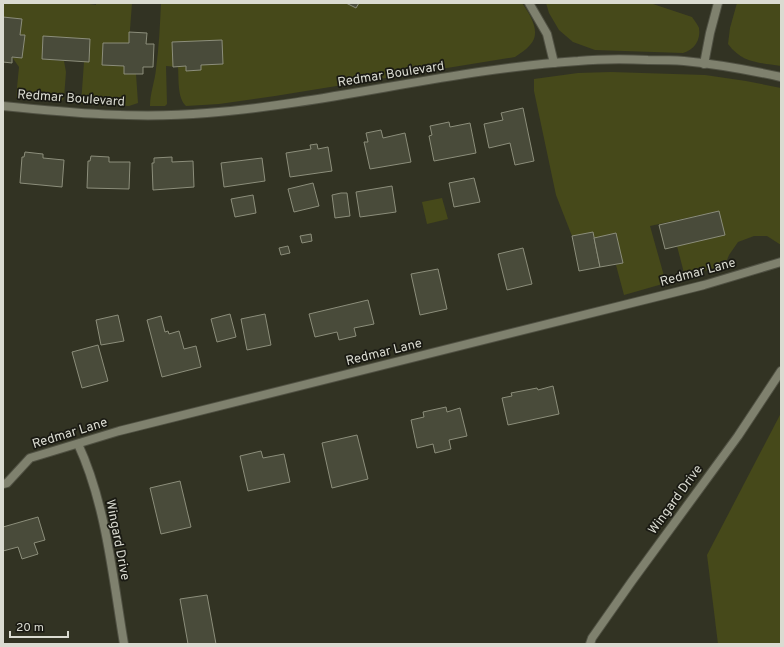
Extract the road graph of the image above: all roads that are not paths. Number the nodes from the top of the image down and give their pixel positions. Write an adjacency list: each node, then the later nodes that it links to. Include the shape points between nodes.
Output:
1 (529, 3): 3 (street, via 547,34)
2 (718, 3): 4 (street)
3 (554, 62): 4 (street, Redmar Boulevard, via 615,59); 6 (street, Redmar Boulevard, via 283,104 171,116 85,113)
4 (704, 64): 5 (street, Redmar Boulevard)
5 (781, 77)
6 (3, 106)
7 (781, 262): 9 (street, Redmar Lane, via 704,285 119,431)
8 (781, 371): 12 (street, Wingard Drive, via 738,436 632,581)
9 (78, 444): 10 (street, Redmar Lane, via 30,458); 11 (street, Wingard Drive, via 88,466 105,532)
10 (3, 484)
11 (124, 644)
12 (590, 644)

